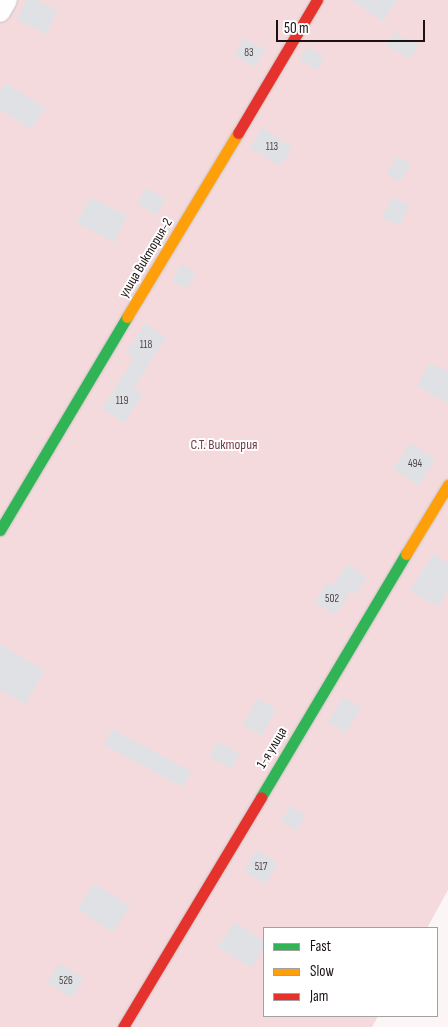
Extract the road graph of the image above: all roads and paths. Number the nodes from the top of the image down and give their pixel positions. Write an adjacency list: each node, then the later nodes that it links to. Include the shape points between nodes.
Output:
1 (7, 0): 3 (street)
2 (317, 0): 5 (street, улица Виктория-2)
3 (0, 12)
4 (448, 485): 6 (street, 1-я улица)
5 (0, 530)
6 (123, 1027)

